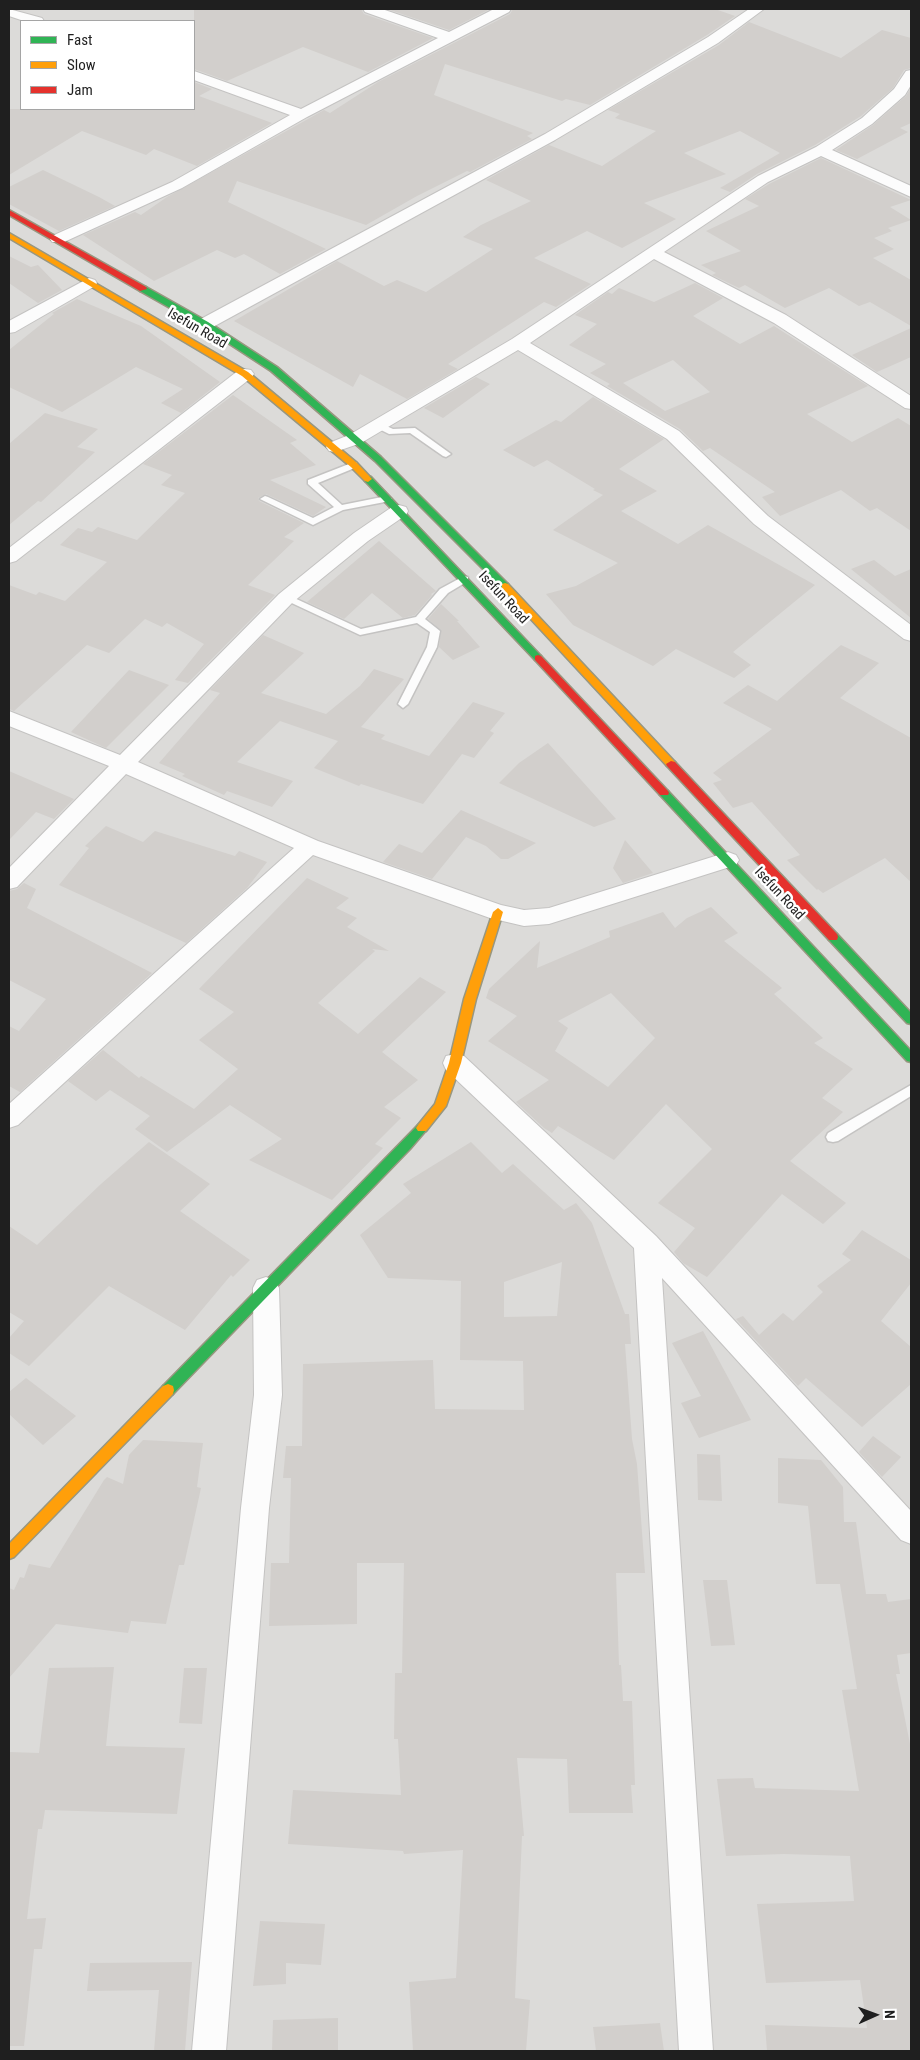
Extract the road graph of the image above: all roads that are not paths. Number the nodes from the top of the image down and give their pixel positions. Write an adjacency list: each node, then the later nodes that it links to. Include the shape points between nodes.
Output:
1 (370, 9): 6 (street)
2 (504, 9): 6 (street)
3 (757, 9): 17 (street, via 713,40 550,137)
4 (9, 12): 5 (street)
5 (34, 20)
6 (449, 37): 9 (street)
7 (911, 74): 10 (street, via 900,92 867,121)
8 (195, 75): 9 (street)
9 (302, 114): 14 (street, via 177,185)
10 (821, 150): 11 (street); 15 (street, via 763,178)
11 (911, 192)
12 (9, 212): 14 (street, Isefun Road)
13 (9, 235): 16 (street, Isefun Road)
14 (58, 239): 17 (street, Isefun Road)
15 (654, 252): 19 (street); 21 (street, via 780,318)
16 (89, 283): 18 (street); 20 (street, Isefun Road)
17 (205, 324): 23 (street, Isefun Road, via 274,369)
18 (9, 328)
19 (518, 343): 22 (street); 34 (street, via 673,435 761,520)
20 (244, 374): 24 (street, Isefun Road); 30 (street)
21 (911, 404)
22 (378, 425): 23 (street); 25 (lane, via 392,432 412,430)
23 (356, 439): 24 (street); 42 (street, Isefun Road, via 499,580)
24 (335, 447): 26 (street, Isefun Road)
25 (446, 454)
26 (354, 465): 28 (street, Isefun Road); 29 (lane, via 311,482)
27 (265, 499): 29 (lane, via 313,522)
28 (393, 505): 29 (lane); 31 (street, Isefun Road); 32 (street, via 361,537)
29 (340, 508)
30 (9, 557)
31 (464, 579): 33 (lane, via 444,591); 39 (street, Isefun Road)
32 (286, 598): 33 (lane, via 360,632); 37 (street)
33 (419, 619): 35 (lane, via 435,631 432,647)
34 (911, 636)
35 (403, 704)
36 (9, 718): 37 (street)
37 (123, 764): 38 (street); 40 (street)
38 (310, 846): 41 (street); 46 (street)
39 (728, 860): 41 (street, via 549,916 524,918); 43 (street, Isefun Road)
40 (9, 881)
41 (498, 912): 44 (street, via 470,999)
42 (911, 1020)
43 (911, 1058)
44 (455, 1063): 48 (street); 49 (street, via 440,1106 406,1146)
45 (911, 1090): 47 (lane)
46 (9, 1118)
47 (833, 1137)
48 (647, 1244): 50 (street); 53 (street)
49 (266, 1288): 51 (street); 52 (street, via 268,1395 255,1508)
50 (911, 1531)
51 (9, 1553)
52 (209, 2051)
53 (696, 2051)

